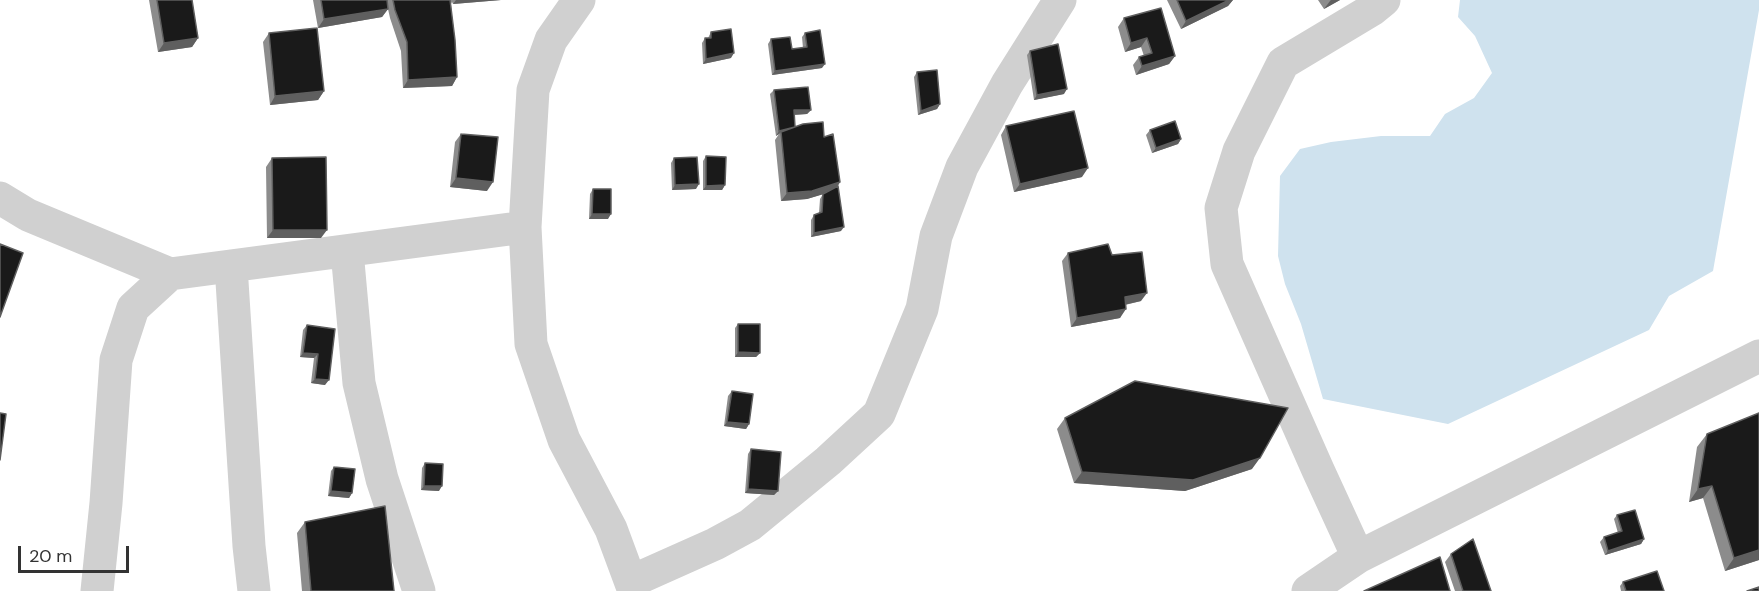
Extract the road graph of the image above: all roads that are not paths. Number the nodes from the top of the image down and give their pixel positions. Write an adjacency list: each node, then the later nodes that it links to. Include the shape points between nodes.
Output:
1 (579, 0): 5 (street, via 551,40 533,90)
2 (1060, 0): 11 (street, via 962,166 936,236 922,309 879,414 750,525)
3 (1384, 0): 10 (street, via 1283,63 1239,151 1221,208 1227,264)
4 (0, 198): 8 (street, via 28,215)
5 (525, 227): 6 (street); 11 (street, via 531,344 564,440 611,529)
6 (346, 251): 7 (street); 14 (street, via 359,383 382,479)
7 (231, 267): 8 (street); 13 (street)
8 (170, 274): 12 (street, via 133,308 116,360)
9 (1759, 356): 10 (street)
10 (1358, 557): 15 (street)
11 (632, 586)
12 (97, 591)
13 (254, 591)
14 (419, 591)
15 (1308, 591)

